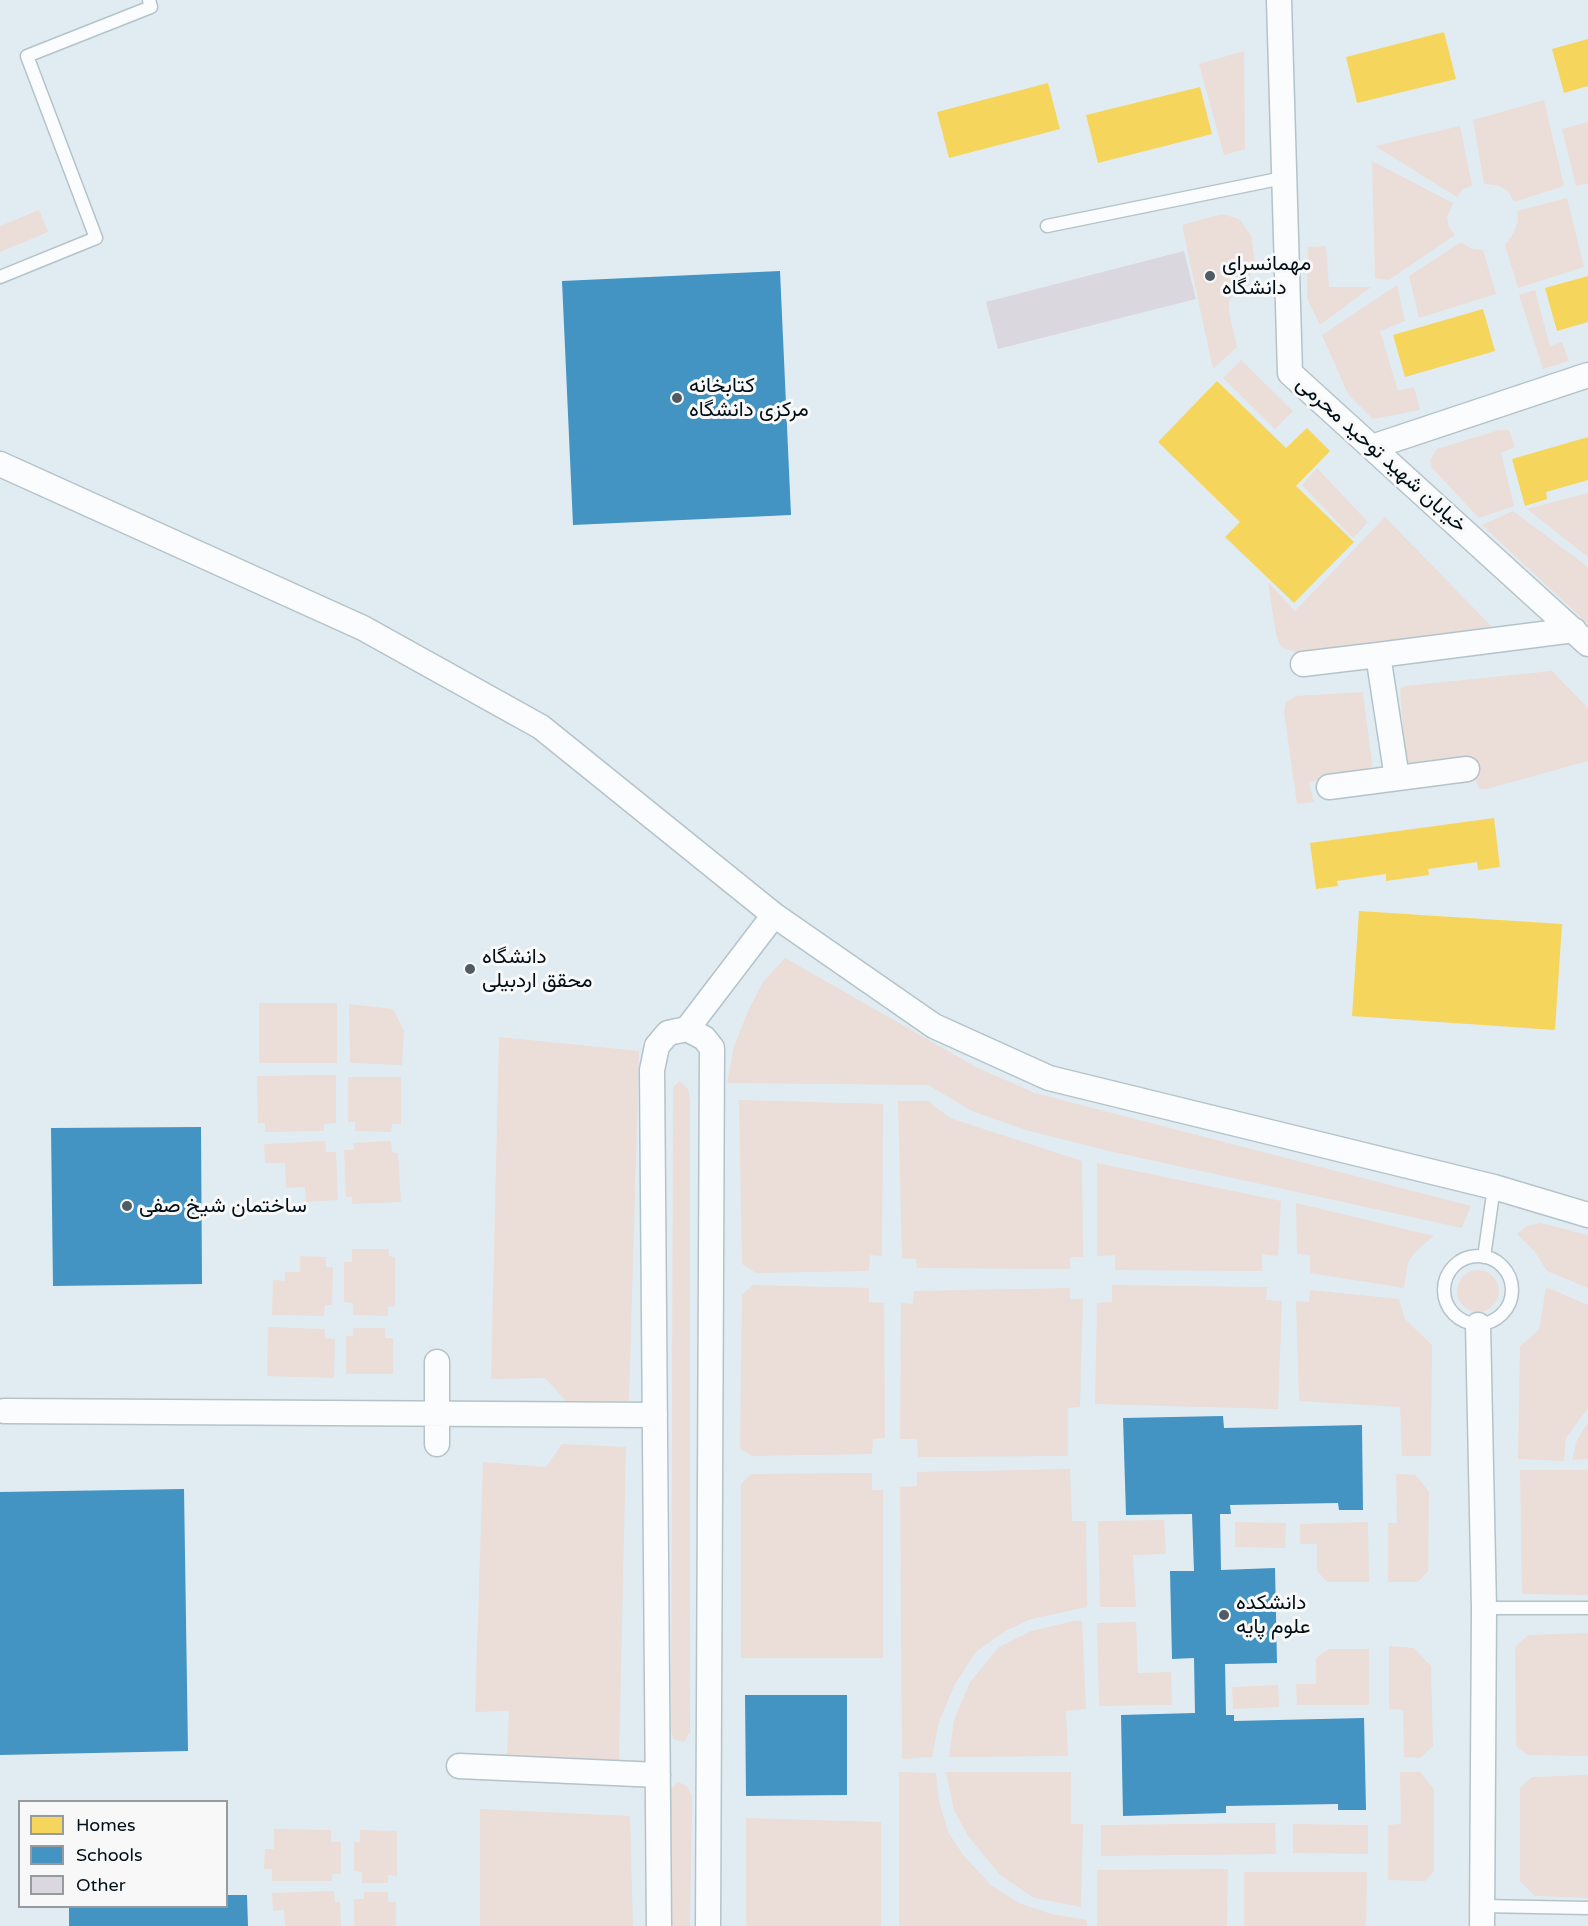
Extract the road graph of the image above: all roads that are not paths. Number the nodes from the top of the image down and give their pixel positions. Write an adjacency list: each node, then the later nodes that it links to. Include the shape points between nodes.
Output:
1 (149, 0): 5 (lane, via 151,7 27,56 96,238)
2 (1279, 0): 3 (street, خیابان شهید توحید محرمی)
3 (1283, 178): 4 (lane); 7 (street, خیابان شهید توحید محرمی, via 1290,373)
4 (1047, 226)
5 (0, 277)
6 (1588, 375): 7 (street)
7 (1372, 447): 9 (street, خیابان شهید توحید محرمی)
8 (0, 464): 15 (street, via 363,628 541,727)
9 (1581, 637): 10 (street)
10 (1378, 655): 11 (street); 13 (street)
11 (1303, 664)
12 (1467, 769): 13 (street)
13 (1397, 778): 14 (street)
14 (1329, 787)
15 (774, 915): 16 (street); 17 (street, via 934,1026 1049,1078)
16 (687, 1029): 24 (street, via 668,1033 657,1046 652,1070); 33 (street, via 704,1038 712,1048)
17 (1494, 1187): 18 (street); 19 (lane)
18 (1588, 1215)
19 (1484, 1257): 20 (lane, via 1503,1268 1512,1288 1506,1309); 20 (lane, via 1473,1256 1453,1267 1443,1287 1449,1309 1457,1317)
20 (1478, 1325): 26 (street)
21 (437, 1362): 23 (street)
22 (4, 1411): 23 (street)
23 (438, 1413): 24 (street); 25 (street)
24 (654, 1415): 29 (street)
25 (437, 1444)
26 (1484, 1608): 27 (lane); 31 (street)
27 (1588, 1608)
28 (459, 1766): 29 (street)
29 (658, 1775): 32 (street)
30 (1588, 1908): 31 (lane)
31 (1482, 1916)
32 (659, 1926)
33 (708, 1926)

